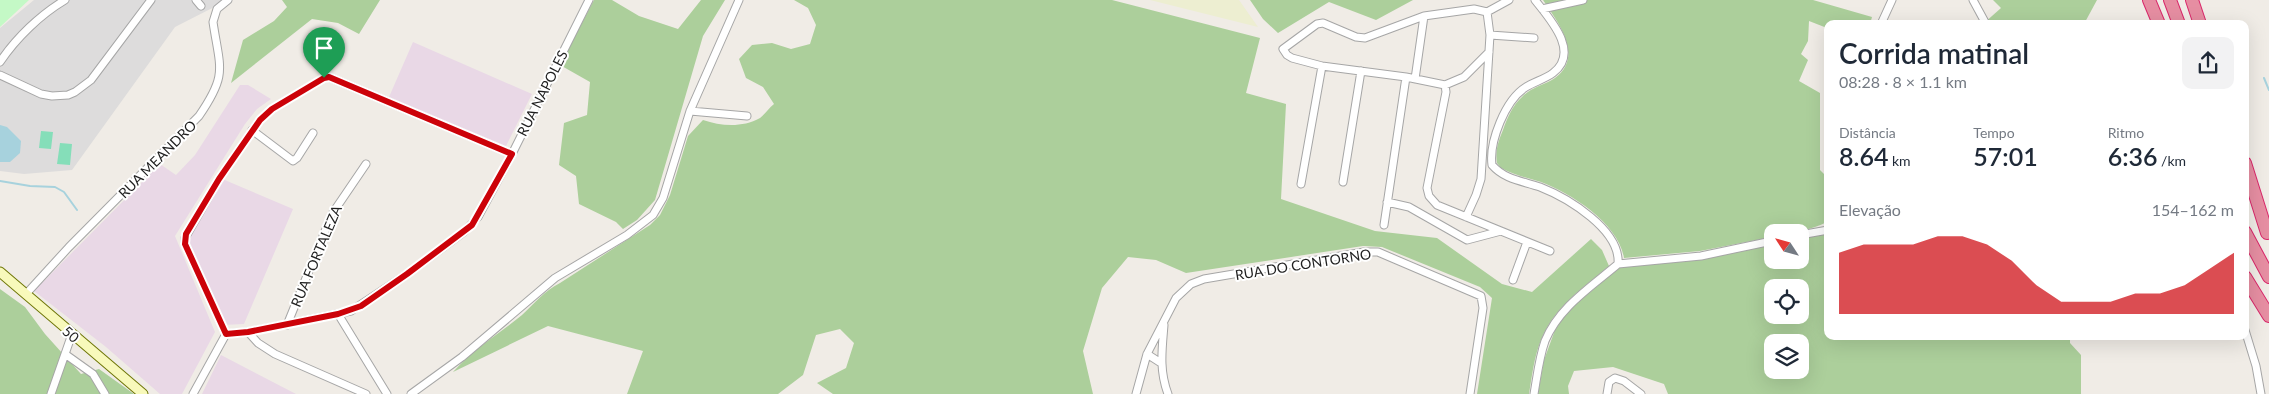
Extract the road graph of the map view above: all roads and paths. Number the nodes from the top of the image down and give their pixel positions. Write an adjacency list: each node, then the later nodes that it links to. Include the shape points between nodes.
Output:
1 (64, 0): 26 (street, via 27,30)
2 (150, 0): 29 (street, via 91,80 75,92 52,96 41,94)
3 (228, 0): 59 (street, RUA MEANDRO, via 214,15 221,69 208,103)
4 (589, 0): 37 (street, RUA NAPOLES)
5 (738, 0): 33 (street)
6 (1509, 0): 15 (street)
7 (1535, 0): 14 (street)
8 (1584, 0): 14 (street)
9 (1892, 0): 17 (street)
10 (1973, 0): 18 (street)
11 (2147, 0): 19 (highway); 20 (highway)
12 (2170, 0): 21 (highway)
13 (2192, 0): 22 (highway)
14 (1542, 9): 54 (street, via 1561,37 1561,61 1553,74 1525,87 1512,102 1492,143 1492,165 1505,176 1552,192 1589,216 1608,234 1618,250)
15 (1487, 12): 16 (street, via 1474,9); 23 (street)
16 (1424, 16): 27 (street, via 1366,38 1323,23 1317,24 1283,49 1286,56); 31 (street)
17 (1883, 20)
18 (1984, 20)
19 (2152, 20)
20 (2157, 20)
21 (2178, 20)
22 (2199, 20)
23 (1490, 35): 24 (street); 25 (street)
24 (1534, 38)
25 (1488, 52): 32 (street, via 1464,77); 44 (street, via 1481,179)
26 (0, 62)
27 (1322, 66): 28 (street); 41 (street)
28 (1361, 71): 30 (street); 40 (street)
29 (0, 75)
30 (1406, 77): 31 (street); 43 (street)
31 (1415, 79): 32 (street)
32 (1445, 85): 44 (street, via 1427,188 1437,205)
33 (690, 111): 34 (street); 77 (street, via 664,198 653,215 627,235 555,278 462,357)
34 (747, 116)
35 (252, 130): 36 (street, via 293,161); 37 (street, via 272,109 329,77); 66 (street, via 185,238)
36 (313, 133)
37 (512, 154): 60 (street, RUA NAPOLES, via 478,217 468,228 376,296 356,309)
38 (366, 164): 63 (street, RUA FORTALEZA, via 332,214)
39 (2249, 176): 49 (highway)
40 (1343, 182)
41 (1301, 184)
42 (2249, 196): 49 (highway)
43 (1387, 202): 45 (street); 46 (street, via 1409,207 1467,240)
44 (1466, 217): 46 (street)
45 (1384, 225)
46 (1501, 231): 51 (street)
47 (1824, 231): 48 (street)
48 (1809, 234)
49 (2268, 235)
50 (2249, 240): 56 (highway)
51 (1527, 242): 53 (street); 57 (street)
52 (1764, 243): 54 (street, via 1701,256)
53 (1550, 251)
54 (1618, 264): 81 (street, via 1573,301 1552,328 1540,359)
55 (0, 272): 59 (main road, 50)
56 (2269, 277)
57 (1513, 280)
58 (2249, 284): 61 (highway)
59 (26, 294): 65 (main road, 50)
60 (338, 314): 63 (street, RUA NAPOLES); 76 (street)
61 (2269, 316)
62 (1164, 322): 69 (street, RUA DO CONTORNO); 70 (street); 80 (street, RUA DO CONTORNO, via 1183,290 1204,279 1378,252 1481,296 1483,308)
63 (286, 325): 64 (street, RUA NAPOLES)
64 (248, 332): 66 (street, RUA NAPOLES); 75 (street, via 275,354)
65 (72, 334): 68 (street); 73 (main road, 50)
66 (226, 334): 74 (street)
67 (2248, 340): 84 (street)
68 (65, 354): 71 (street); 72 (street, via 93,374)
69 (1147, 354): 70 (street); 78 (street, RUA DO CONTORNO)
70 (1161, 363): 79 (street)
71 (51, 394)
72 (105, 394)
73 (143, 394)
74 (193, 394)
75 (366, 394)
76 (387, 394)
77 (411, 394)
78 (1136, 394)
79 (1168, 394)
80 (1470, 394)
81 (1534, 394)
82 (1608, 394): 83 (street, via 1609,382 1618,378)
83 (1641, 394)
84 (2262, 394)

